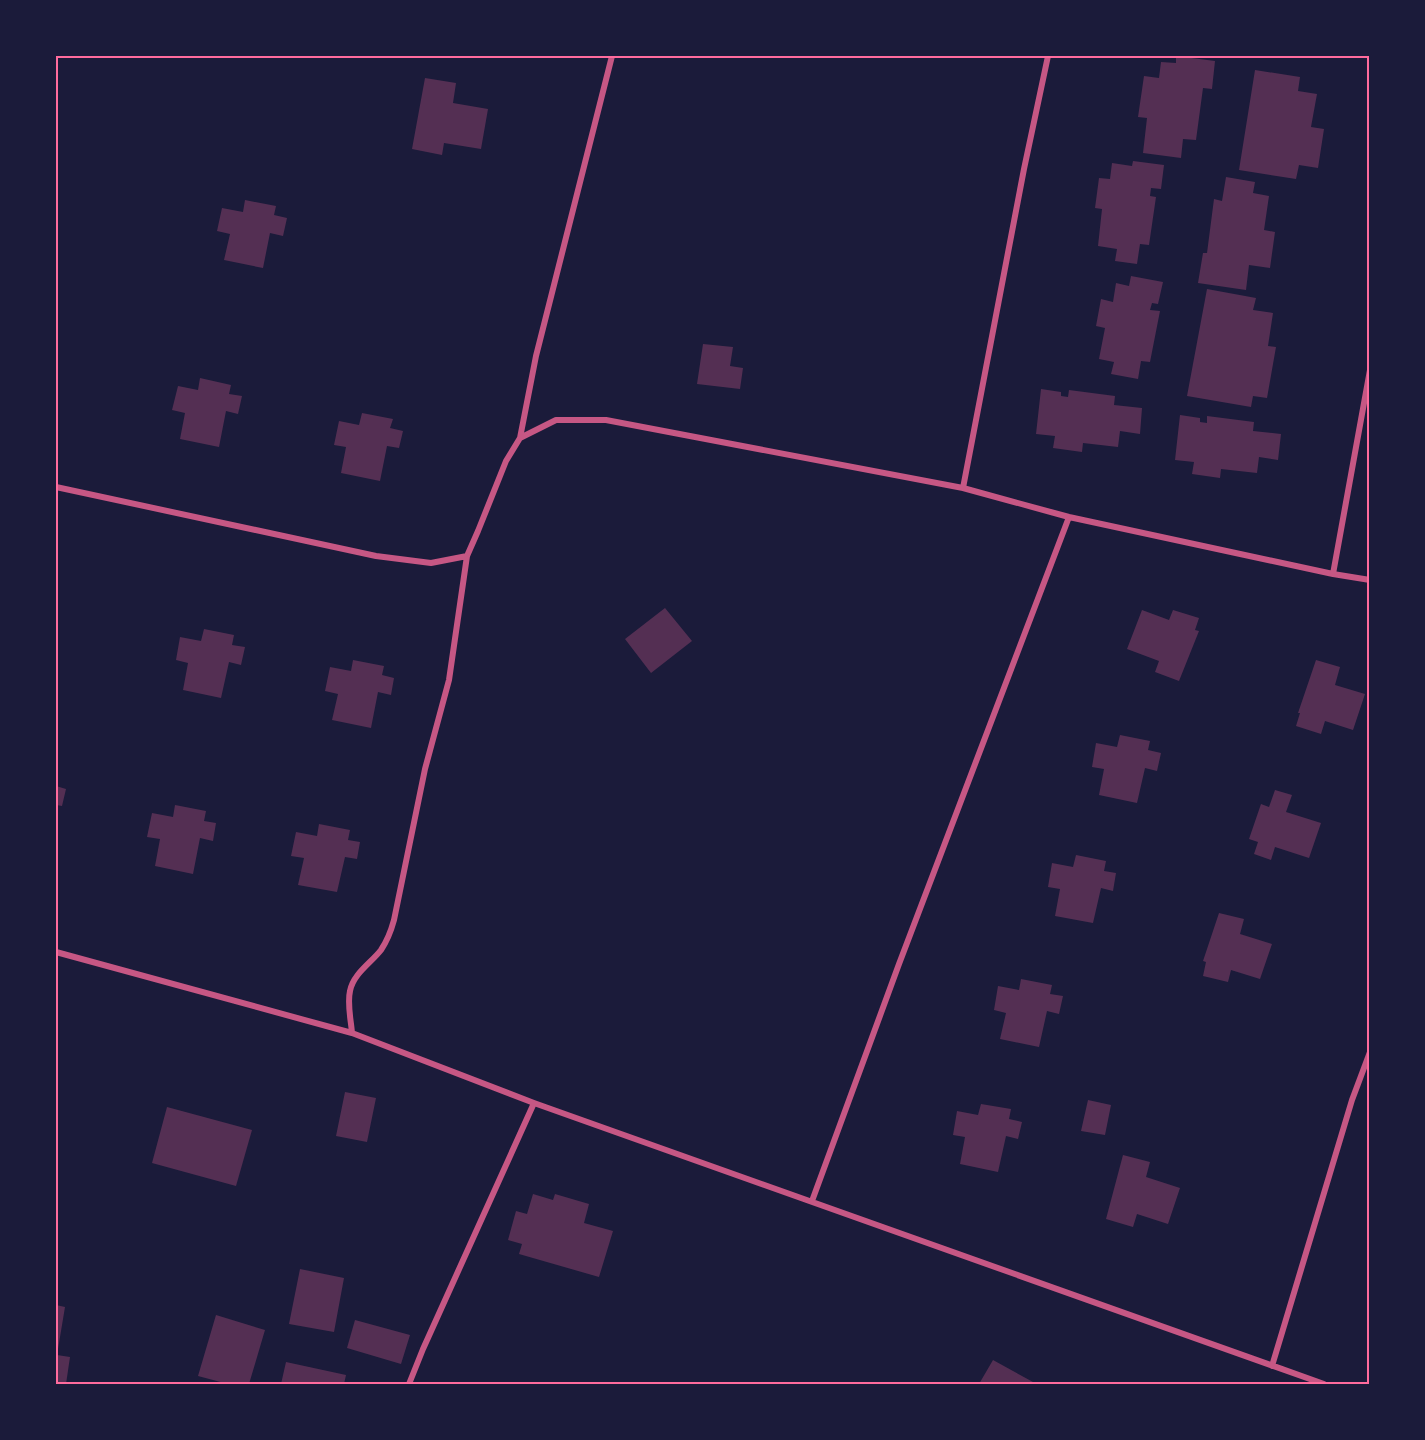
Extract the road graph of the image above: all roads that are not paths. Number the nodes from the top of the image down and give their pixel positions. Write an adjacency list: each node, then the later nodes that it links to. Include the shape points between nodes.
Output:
1 (612, 56): 4 (street, via 536,357)
2 (1048, 56): 6 (street)
3 (1370, 370): 9 (street)
4 (520, 438): 6 (street, via 556,420 606,420); 8 (street, via 506,461)
5 (56, 487): 8 (street, via 376,556 431,563)
6 (963, 488): 7 (street)
7 (1069, 517): 9 (street); 15 (street)
8 (466, 556): 12 (street, via 449,680 425,769 391,933 353,981 349,1003)
9 (1334, 574): 10 (street)
10 (1370, 580)
11 (56, 952): 12 (street)
12 (352, 1033): 14 (street)
13 (1370, 1052): 16 (street)
14 (534, 1102): 15 (street); 17 (street)
15 (812, 1201): 16 (street)
16 (1272, 1366): 18 (street)
17 (409, 1384)
18 (1324, 1384)

